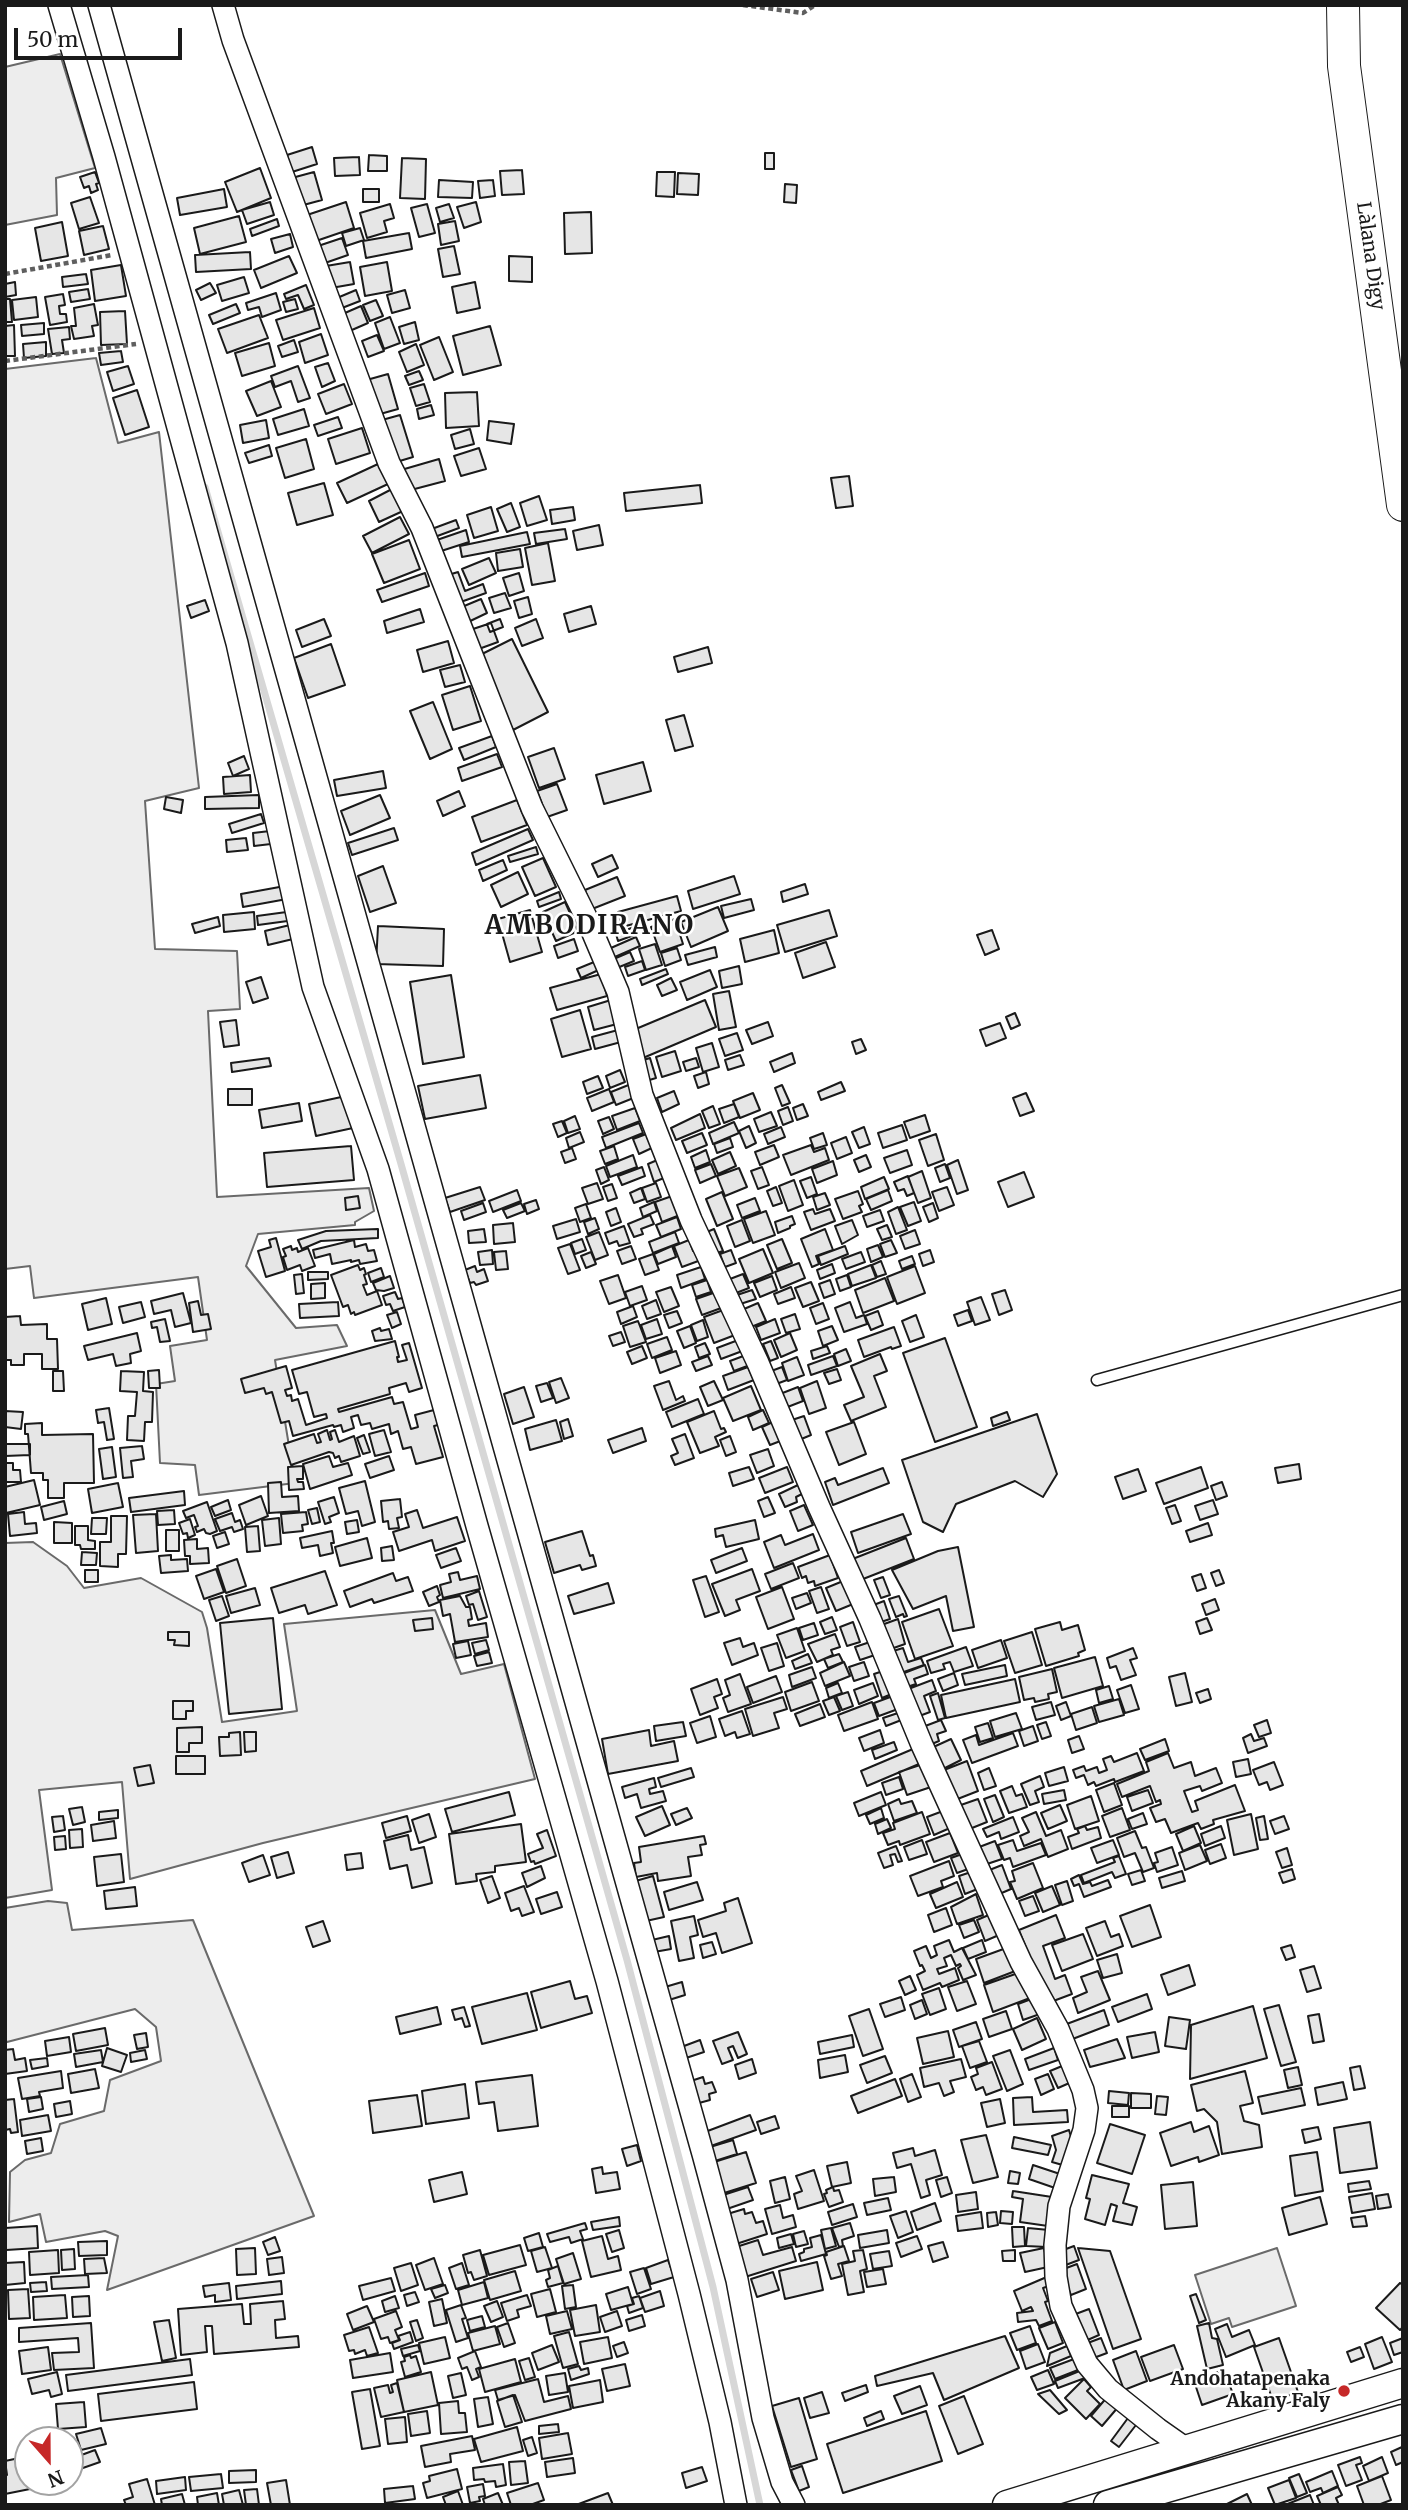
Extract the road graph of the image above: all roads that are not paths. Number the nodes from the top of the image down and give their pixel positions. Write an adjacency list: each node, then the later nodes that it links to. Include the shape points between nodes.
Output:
1 (59, 5): 11 (street, via 237,643 313,987 379,1169 607,1981 689,2294)
2 (99, 5): 12 (street, via 703,2154 737,2280 763,2418 782,2482)
3 (223, 5): 10 (street, via 389,463 422,528 532,808 618,992 642,1095 691,1220 758,1363 922,1745 1083,2090 1087,2108 1084,2130 1059,2206 1055,2245 1061,2306 1087,2364 1108,2389)
4 (1343, 5): 5 (main road, Làlana Digy, via 1344,66)
5 (1403, 505)
6 (1403, 1296): 7 (lane)
7 (1097, 1381)
8 (1403, 2383): 10 (main road)
9 (1403, 2419): 14 (main road)
10 (1188, 2450): 13 (main road)
11 (736, 2505)
12 (794, 2505)
13 (1007, 2505)
14 (1108, 2505)

